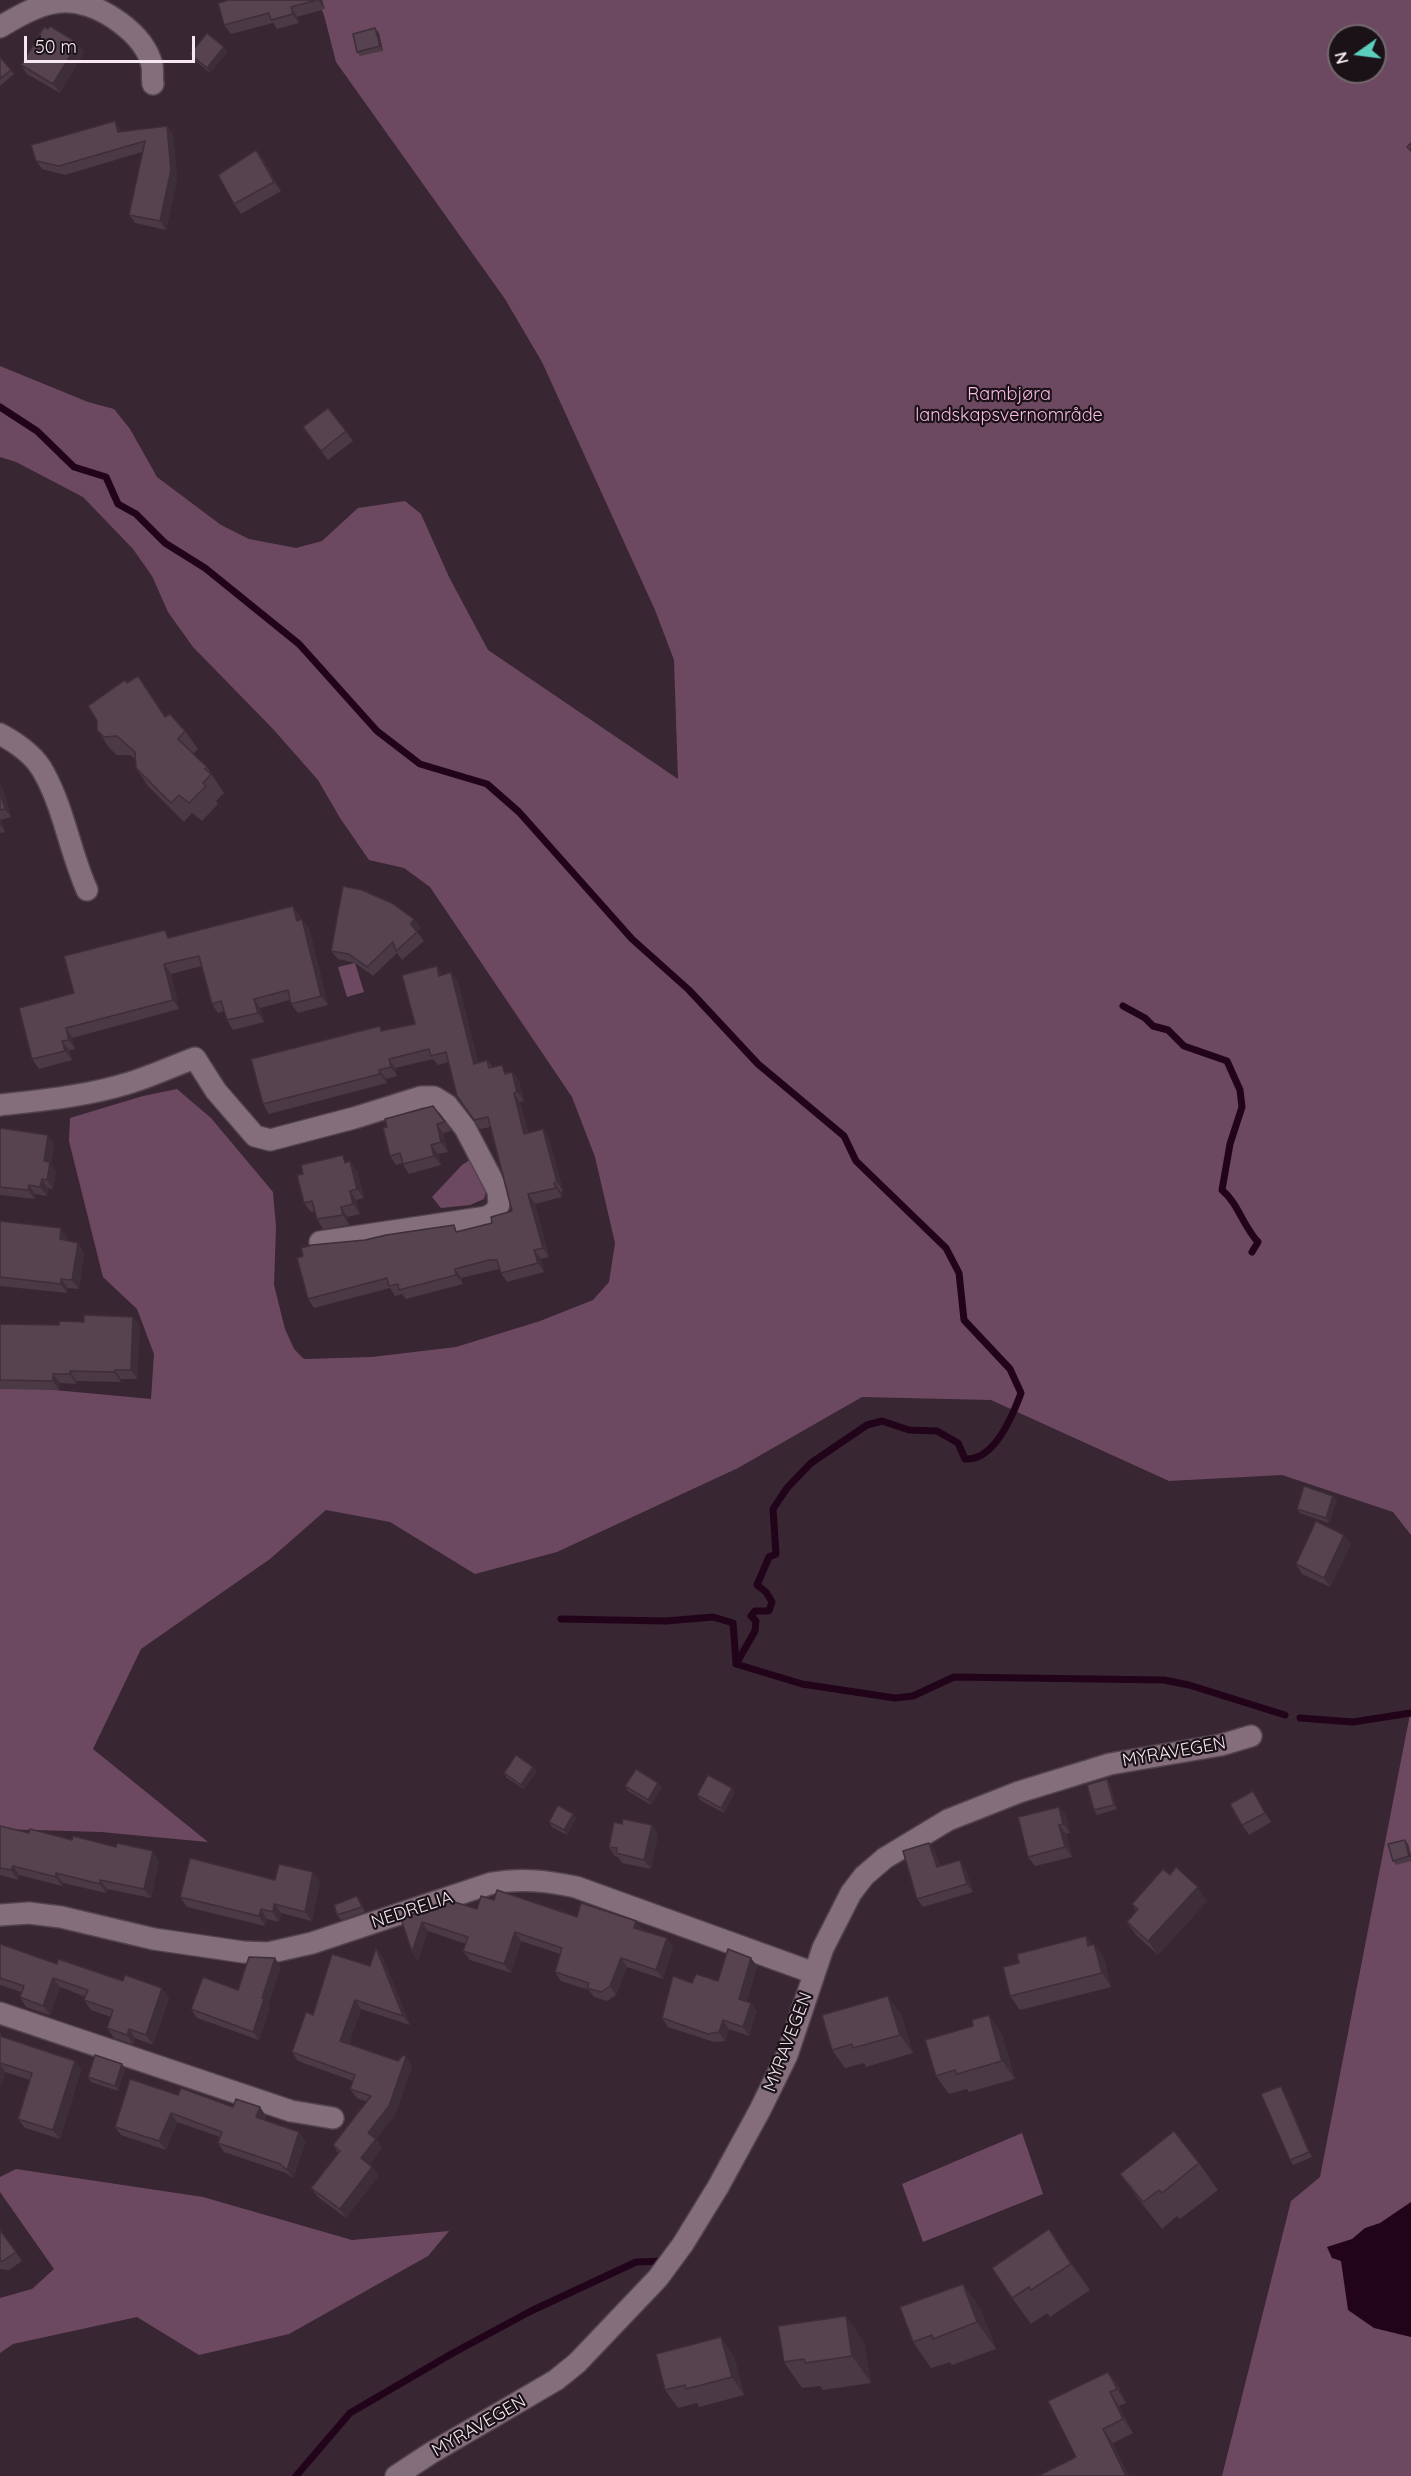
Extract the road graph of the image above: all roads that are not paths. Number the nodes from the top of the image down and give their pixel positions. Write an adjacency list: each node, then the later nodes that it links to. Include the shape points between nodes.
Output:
1 (0, 27): 2 (street, via 25,12 48,5 69,1 89,6 110,16 144,48 152,65)
2 (153, 84)
3 (0, 734): 4 (street, via 32,756 44,772)
4 (87, 890)
5 (0, 1105): 6 (street, via 101,1091 195,1058 216,1091 255,1136 270,1140 421,1097 434,1097 447,1105 465,1128 498,1191 495,1212 487,1218)
6 (320, 1242)
7 (1251, 1736): 9 (street, MYRAVEGEN, via 1110,1764 1019,1792 948,1820 885,1858 864,1876 833,1926)
8 (0, 1914): 9 (street, NEDRELIA, via 61,1917 154,1939 268,1953 312,1943 492,1883 544,1880 576,1887)
9 (814, 1973): 12 (street, MYRAVEGEN, via 787,2055 760,2110 718,2187 658,2278 556,2380)
10 (0, 2013): 11 (street, via 291,2111)
11 (333, 2118)
12 (396, 2476)

